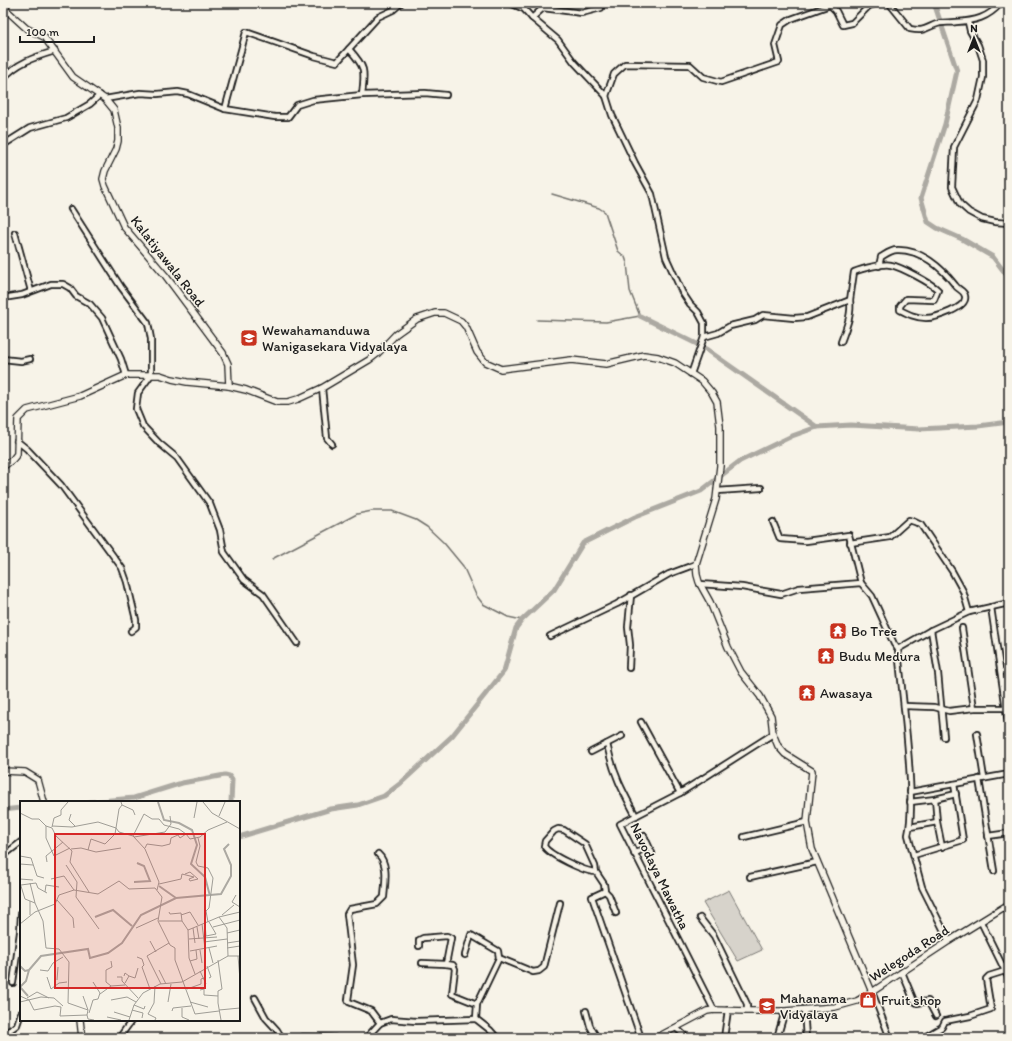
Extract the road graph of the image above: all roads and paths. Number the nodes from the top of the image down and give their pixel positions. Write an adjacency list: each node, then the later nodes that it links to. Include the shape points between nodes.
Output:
1 (401, 3): 12 (street, via 378,17)
2 (510, 3): 9 (street)
3 (526, 3): 9 (street)
4 (601, 3): 10 (street, via 601,8 582,14 543,8)
5 (878, 3): 18 (street, via 869,6 852,23 843,25 830,5 792,19 782,25 775,45 779,62 721,82 703,77 690,65 625,64 614,74)
6 (889, 3): 11 (street, via 910,29 921,31 940,23)
7 (1001, 3): 11 (street, via 981,19)
8 (3, 7): 13 (street, Kalatiyawala Road, via 26,28 44,38)
9 (524, 9): 10 (street)
10 (532, 18): 18 (street, via 558,40 574,62)
11 (968, 22): 23 (street, via 983,60 983,77 978,100 954,147 952,187 960,204 969,212 982,219)
12 (349, 49): 16 (street, via 359,60 365,74); 20 (street, via 337,62 246,32)
13 (55, 51): 14 (street, via 20,64); 15 (street, Kalatiyawala Road, via 73,77)
14 (3, 79)
15 (100, 95): 19 (street, Kalatiyawala Road); 21 (street, via 66,118 30,128)
16 (362, 95): 17 (street); 20 (street, via 313,100 297,105 288,117)
17 (446, 95)
18 (606, 96): 29 (street, via 612,116 652,194 666,257 682,292 704,323)
19 (105, 99): 20 (street, via 140,93 178,92); 36 (street, Kalatiyawala Road, via 114,110 118,141 105,171 105,186 124,227 165,275 223,352 228,364)
20 (226, 109)
21 (3, 145)
22 (71, 209): 35 (street, via 148,323 151,339)
23 (1009, 223)
24 (15, 232): 26 (street)
25 (879, 266): 25 (street, via 890,265 932,284 938,290 934,300 906,299 900,310 910,315 926,318 945,314 962,305 965,299 962,290 957,288 934,263 916,253 891,251 881,257); 28 (street, via 862,268 854,272)
26 (31, 291): 27 (street); 34 (street, via 51,284 63,284 90,304 102,318)
27 (3, 298)
28 (850, 300): 29 (street, via 807,317 763,315); 30 (street, via 849,318)
29 (704, 337): 33 (street)
30 (841, 342)
31 (3, 359): 32 (street)
32 (30, 359)
33 (692, 374): 37 (street, via 674,363 644,355 606,364 571,360 501,369 485,362 461,321 444,313 435,313 417,319 396,334 369,360); 42 (street, via 702,381 717,402 720,466)
34 (126, 375): 35 (street); 38 (street, via 80,396 27,410 18,419)
35 (151, 375): 36 (street); 56 (street, via 138,393 136,408 143,426 177,458 210,504 220,530 224,552 244,580 263,594)
36 (229, 386): 37 (street, via 277,402 298,399)
37 (322, 388): 39 (street, via 327,438)
38 (17, 441): 40 (street, via 16,454); 54 (street, via 28,449 61,485 122,568 136,620 136,627)
39 (332, 444)
40 (3, 467)
41 (761, 488): 42 (street)
42 (717, 491): 45 (street)
43 (773, 522): 44 (street, via 780,539 806,541 849,535)
44 (850, 543): 46 (street); 51 (street, via 890,538 909,520 915,522 921,526 952,571 963,591)
45 (696, 564): 47 (street); 48 (street, via 669,574)
46 (861, 583): 47 (street, via 799,588 780,594 742,587); 57 (street, via 872,596)
47 (700, 584): 67 (street, via 741,672 760,696 771,716)
48 (631, 596): 55 (street); 58 (street, via 628,627)
49 (1009, 602): 50 (street)
50 (991, 607): 51 (street); 60 (street)
51 (968, 612): 53 (street)
52 (962, 628): 63 (street)
53 (931, 630): 57 (street); 62 (street)
54 (131, 631)
55 (550, 636)
56 (297, 643)
57 (898, 649): 61 (street)
58 (629, 668)
59 (1009, 670): 60 (street)
60 (1001, 672): 64 (street)
61 (904, 706): 62 (street); 78 (street)
62 (942, 708): 63 (street, via 949,711); 70 (street)
63 (974, 708): 64 (street)
64 (1008, 708): 66 (street)
65 (641, 722): 77 (street)
66 (1009, 729)
67 (773, 734): 77 (street, Navodaya Mawatha); 84 (street, via 785,754 812,771)
68 (977, 734): 75 (street)
69 (622, 736): 71 (street)
70 (944, 737)
71 (607, 744): 72 (street); 83 (street, via 618,784)
72 (591, 752)
73 (3, 771): 81 (street, via 25,772 38,780)
74 (1009, 774): 75 (street)
75 (982, 779): 76 (street); 89 (street)
76 (954, 784): 78 (street); 79 (street)
77 (680, 792): 83 (street, Navodaya Mawatha)
78 (910, 792): 82 (street)
79 (956, 794): 80 (street); 93 (street, via 964,840)
80 (935, 799): 82 (street); 85 (street)
81 (44, 801)
82 (910, 802): 86 (street)
83 (636, 816): 96 (street, Navodaya Mawatha, via 620,824)
84 (807, 822): 90 (street); 99 (street, via 812,849)
85 (937, 822): 86 (street); 93 (street)
86 (910, 827): 97 (street, via 908,835)
87 (1009, 833): 89 (street)
88 (644, 836): 92 (street)
89 (988, 836): 100 (street)
90 (744, 838)
91 (20, 843): 98 (street)
92 (648, 846): 94 (street); 96 (street)
93 (942, 847): 97 (street)
94 (652, 853)
95 (378, 854): 135 (street, via 383,858 385,865 384,897 378,904 350,909 347,914 353,965 348,1000 372,1011)
96 (634, 854): 125 (street, Navodaya Mawatha)
97 (914, 855): 110 (street, via 922,887)
98 (3, 856)
99 (818, 862): 102 (street); 121 (street)
100 (994, 871)
101 (596, 872): 101 (street, via 585,844 564,830 554,831 545,841 546,850 567,862); 103 (street, via 604,884)
102 (750, 877)
103 (604, 891): 106 (street, via 609,895); 146 (street, via 592,897)
104 (560, 903): 114 (street, via 544,966 539,971 534,972)
105 (1009, 904): 108 (street, Welegoda Road)
106 (616, 913)
107 (700, 918): 129 (street, via 723,953 747,1004)
108 (980, 922): 110 (street, Welegoda Road); 117 (street)
109 (20, 932): 112 (street)
110 (949, 941): 118 (street, Welegoda Road)
111 (419, 946): 116 (street, via 422,938 450,938)
112 (19, 947): 120 (street)
113 (465, 955): 114 (street, via 471,935 498,951)
114 (499, 958): 123 (street)
115 (422, 963): 116 (street)
116 (446, 964): 123 (street, via 453,965 455,969 452,994)
117 (1005, 970): 119 (street); 153 (street, via 986,979 991,1009 944,1021 942,1027)
118 (902, 972): 121 (street, Welegoda Road); 131 (street, via 914,1001 928,1001)
119 (1009, 979)
120 (14, 983)
121 (872, 992): 124 (street, Welegoda Road, via 857,1001 835,1007); 152 (street)
122 (254, 998): 141 (street)
123 (477, 1004): 132 (street)
124 (804, 1009): 127 (street, Welegoda Road); 151 (street)
125 (714, 1010): 126 (street, Welegoda Road); 136 (street, Welegoda Road, via 707,1011)
126 (728, 1010): 129 (street, Welegoda Road); 149 (street)
127 (785, 1010): 129 (street, Welegoda Road); 150 (street)
128 (586, 1011): 145 (street, via 590,1026)
129 (747, 1011)
130 (20, 1016): 137 (street, via 17,1025)
131 (936, 1016)
132 (476, 1019): 135 (street, via 391,1019); 144 (street)
133 (80, 1021): 139 (street)
134 (131, 1021): 140 (street)
135 (380, 1023): 143 (street)
136 (676, 1028): 147 (street, Welegoda Road); 148 (street)
137 (3, 1035)
138 (303, 1037): 142 (street)
139 (82, 1038)
140 (118, 1038)
141 (282, 1038)
142 (334, 1038)
143 (366, 1038)
144 (497, 1038)
145 (598, 1038)
146 (642, 1038)
147 (656, 1038)
148 (685, 1038)
149 (724, 1038)
150 (777, 1038)
151 (806, 1038)
152 (890, 1038)
153 (923, 1038)

